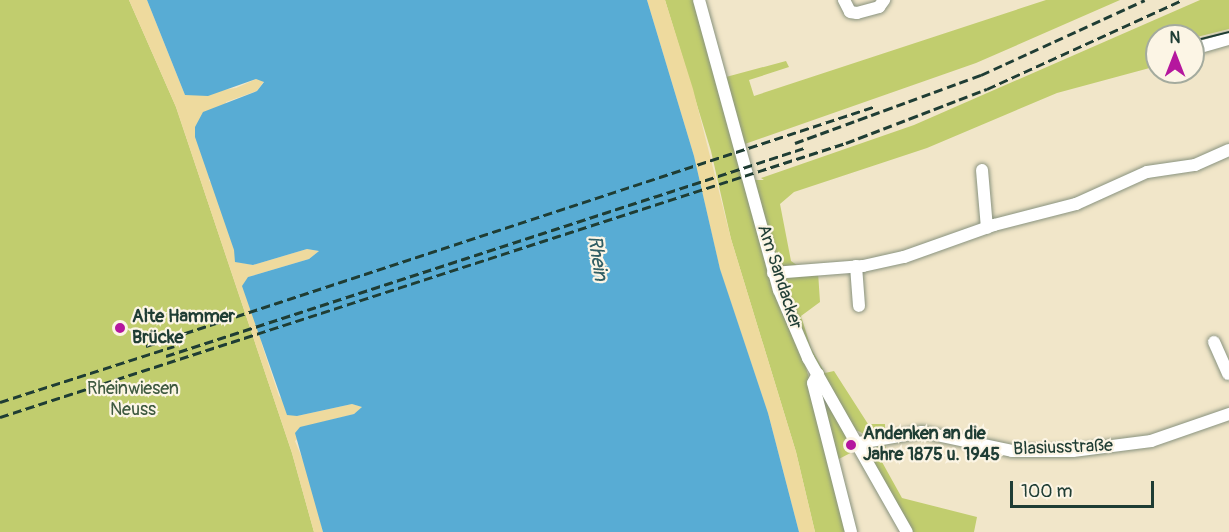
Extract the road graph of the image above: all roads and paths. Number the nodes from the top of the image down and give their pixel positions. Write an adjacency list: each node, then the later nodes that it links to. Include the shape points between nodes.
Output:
1 (844, 0): 2 (street, via 850,12 857,13 879,8)
2 (884, 0)
3 (699, 1): 10 (street, Am Sandacker)
4 (1229, 39): 5 (street)
5 (1205, 46)
6 (1229, 150): 8 (street, via 1195,165 1148,172 1077,204)
7 (982, 170): 8 (street)
8 (987, 228): 9 (street, via 904,257)
9 (856, 266): 10 (street); 11 (street)
10 (773, 273): 13 (street, Am Sandacker, via 801,344)
11 (859, 306)
12 (1214, 342): 14 (street)
13 (818, 374): 16 (street, Am Sandacker); 17 (street, via 813,382)
14 (1228, 374)
15 (1229, 414): 16 (street, Blasiusstraße, via 1151,441 1083,450 1011,451 922,432)
16 (859, 443): 18 (street, Am Sandacker)
17 (851, 532)
18 (908, 532)

